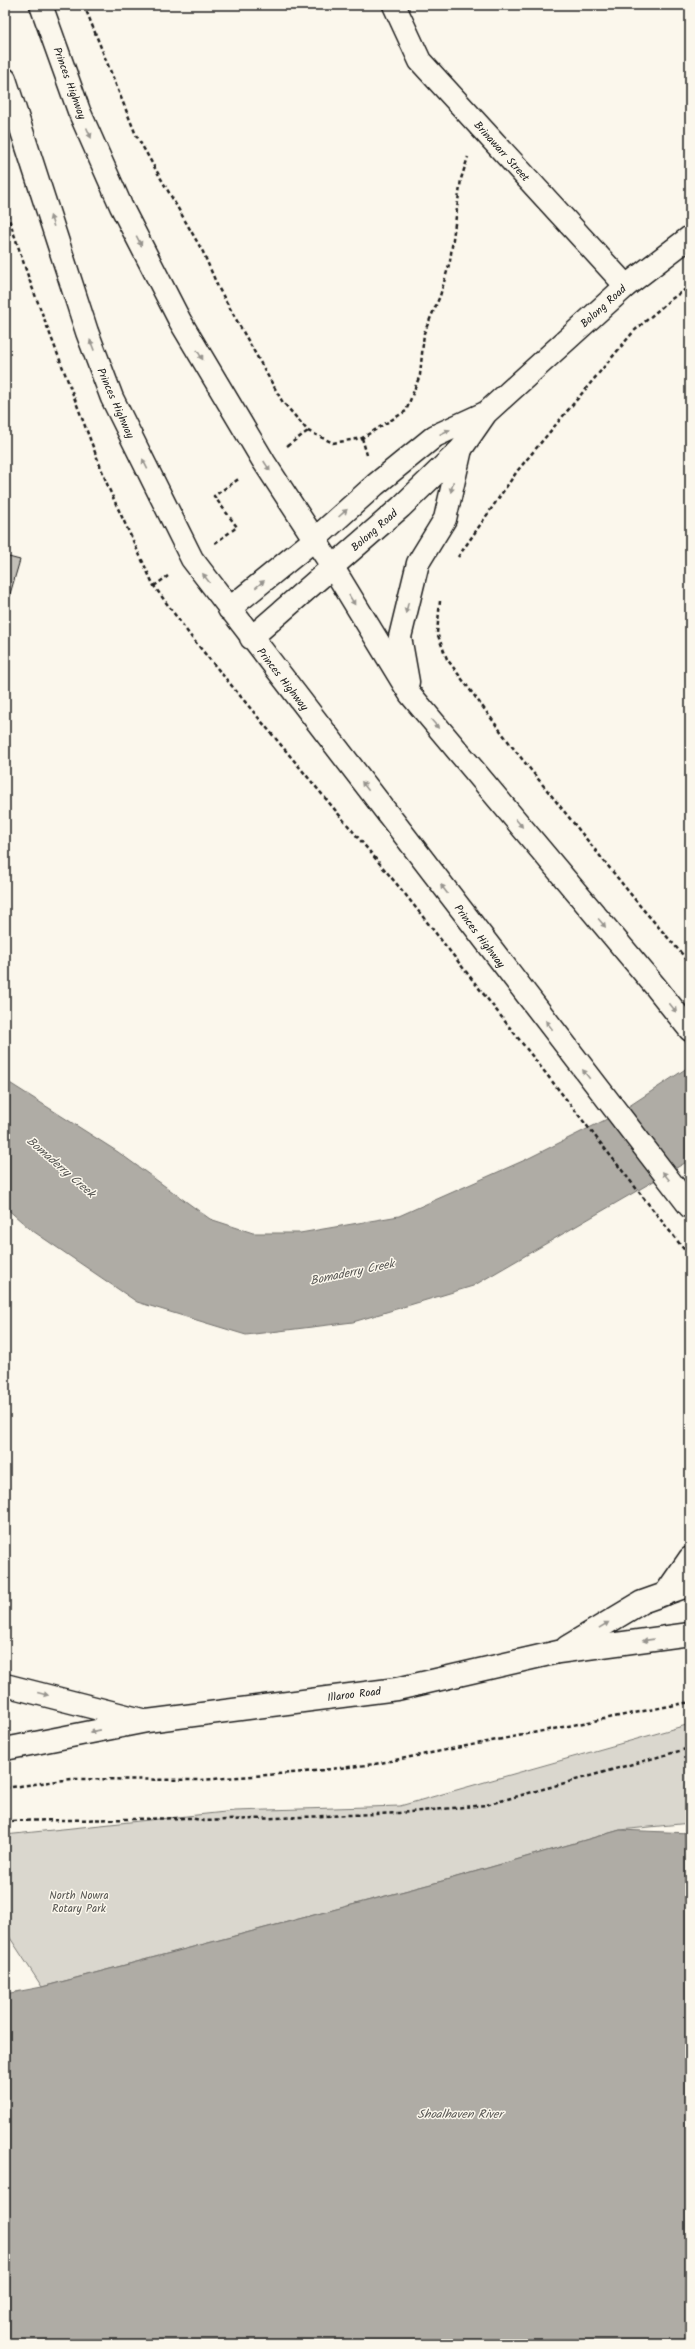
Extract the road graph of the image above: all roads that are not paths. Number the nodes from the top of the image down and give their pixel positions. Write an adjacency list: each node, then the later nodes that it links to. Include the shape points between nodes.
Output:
1 (41, 5): 8 (main road, Princes Highway, one-way to 8, via 79,111 121,206 180,321 264,462)
2 (394, 5): 5 (main road, Brinawarr Street, via 420,61)
3 (5, 79): 10 (main road, Princes Highway, one-way to 3, via 192,559 112,398 87,332)
4 (690, 237): 5 (main road, Bolong Road)
5 (626, 286): 6 (main road, Bolong Road)
6 (486, 412): 7 (main road, Bolong Road); 8 (main road, Bolong Road, one-way to 6, via 375,485 436,436)
7 (461, 449): 9 (main road, Bolong Road, via 401,507); 12 (main road, one-way to 12, via 445,518 418,563 400,637)
8 (315, 539): 9 (main road, Princes Highway); 10 (main road, Bolong Road, one-way to 8)
9 (332, 566): 11 (main road, Bolong Road); 12 (main road, Princes Highway, one-way to 12)
10 (229, 609): 11 (main road, Princes Highway)
11 (251, 638): 14 (main road, Princes Highway, one-way to 11)
12 (410, 694): 13 (main road, Princes Highway, one-way to 13)
13 (690, 1030)
14 (690, 1207)
15 (690, 1558): 17 (main road)
16 (690, 1585): 17 (main road, Illaroo Road)
17 (665, 1594): 19 (main road, Illaroo Road, one-way to 17, via 642,1602)
18 (689, 1635): 19 (main road, Illaroo Road, one-way to 19)
19 (558, 1652): 21 (main road, Illaroo Road, via 397,1688)
20 (5, 1685): 21 (main road, Illaroo Road, one-way to 21)
21 (147, 1721): 22 (main road, Illaroo Road, one-way to 22)
22 (5, 1749)

